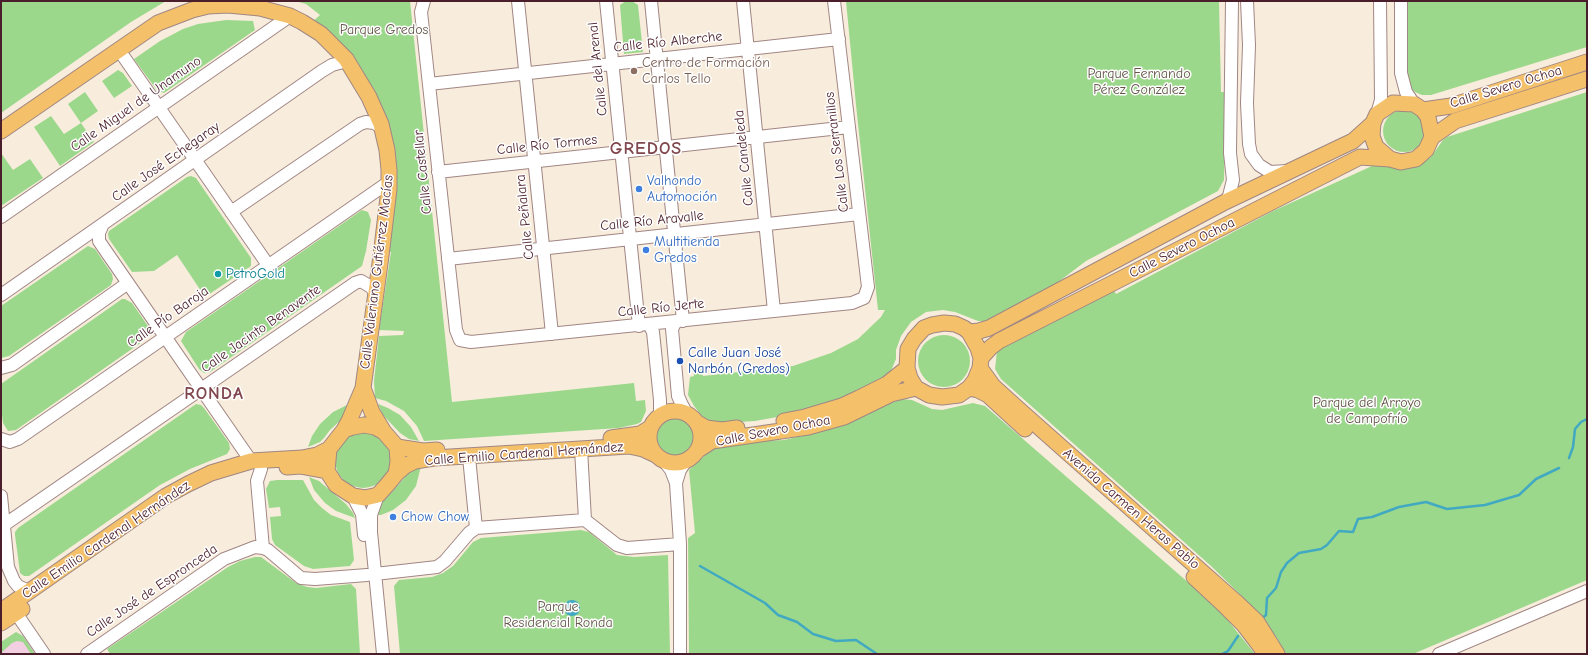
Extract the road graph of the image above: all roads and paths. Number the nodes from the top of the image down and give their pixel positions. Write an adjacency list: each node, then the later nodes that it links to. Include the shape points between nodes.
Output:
1 (424, 1): 23 (street, Calle Castellar, via 422,12)
2 (518, 1): 21 (street, Calle Peñalara)
3 (606, 1): 19 (street, Calle del Arenal)
4 (651, 1): 17 (street)
5 (743, 1): 15 (street, Calle Candeleda)
6 (834, 1): 14 (street, Calle Los Serranillos)
7 (1232, 1): 40 (street, via 1230,153 1233,180)
8 (1247, 1): 37 (street, via 1247,103 1251,154 1259,165 1270,172)
9 (1380, 1): 26 (street, via 1381,100)
10 (1401, 1): 25 (street, via 1401,73 1406,92)
11 (260, 8): 12 (main road, Calle Valeriano Gutiérrez Macías); 13 (street, via 266,16); 16 (main road, Calle Valeriano Gutiérrez Macías, via 228,5 192,10 158,23)
12 (290, 16): 13 (street, Calle Miguel de Unamuno); 20 (main road, Calle Valeriano Gutiérrez Macías, via 321,34)
13 (268, 31): 24 (street, Calle Miguel de Unamuno)
14 (839, 39): 15 (street, Calle Río Alberche); 28 (street, Calle Los Serranillos)
15 (748, 49): 17 (street, Calle Río Alberche); 30 (street, Calle Candeleda)
16 (119, 50): 24 (street); 29 (main road, Calle Valeriano Gutiérrez Macías)
17 (657, 59): 19 (street, Calle Río Alberche); 32 (street)
18 (1587, 62): 25 (main road, Calle Severo Ochoa, via 1452,106)
19 (612, 63): 21 (street, Calle Río Alberche); 33 (street, Calle del Arenal)
20 (350, 64): 27 (main road, Calle Valeriano Gutiérrez Macías, via 369,97); 35 (street, Calle José Echegaray, via 343,62 332,65)
21 (525, 74): 23 (street, Calle Río Alberche); 36 (street, Calle Peñalara)
22 (1587, 79): 31 (main road, Calle Severo Ochoa, via 1455,121)
23 (429, 84): 38 (street, Calle Castellar)
24 (158, 107): 35 (street); 43 (street, Calle Miguel de Unamuno)
25 (1418, 107): 26 (main road, via 1393,103); 31 (main road, via 1428,117)
26 (1375, 118): 34 (main road, via 1372,136 1376,147); 37 (main road, Calle Severo Ochoa, via 1353,141)
27 (381, 127): 39 (main road, Calle Valeriano Gutiérrez Macías, via 387,150); 41 (street, via 374,123 360,124)
28 (849, 127): 30 (street, Calle Río Tormes); 42 (street, Calle Los Serranillos)
29 (1, 131)
30 (757, 137): 32 (street, Calle Río Tormes); 45 (street, Calle Candeleda)
31 (1432, 137): 34 (main road, via 1426,150 1416,158 1401,162)
32 (666, 147): 33 (street, Calle Río Tormes); 46 (street)
33 (621, 152): 36 (street, Calle Río Tormes); 47 (street, Calle del Arenal)
34 (1390, 159): 62 (main road, Calle Severo Ochoa, via 1360,157 999,341 991,347)
35 (195, 160): 41 (street); 44 (street, Calle José Echegaray)
36 (534, 162): 38 (street, Calle Río Tormes); 48 (street, Calle Peñalara)
37 (1290, 171): 40 (main road, Calle Severo Ochoa)
38 (438, 172): 49 (street, Calle Castellar)
39 (389, 182): 50 (street, Calle Pío Baroja); 52 (main road, Calle Valeriano Gutiérrez Macías)
40 (1225, 202): 58 (main road, Calle Severo Ochoa, via 989,328)
41 (231, 212): 50 (street)
42 (859, 214): 45 (street, Calle Río Aravalle); 54 (street, Calle Los Serranillos, via 868,287)
43 (1, 217)
44 (103, 224): 51 (street, via 99,233 100,241); 53 (street, Calle José Echegaray)
45 (766, 224): 46 (street, Calle Río Aravalle); 55 (street, Calle Candeleda)
46 (674, 234): 47 (street, Calle Río Aravalle); 56 (street)
47 (630, 239): 48 (street, Calle Río Aravalle); 57 (street, Calle del Arenal)
48 (543, 248): 49 (street, Calle Río Aravalle); 59 (street, Calle Peñalara)
49 (448, 259): 61 (street, Calle Castellar, via 456,330)
50 (268, 266): 60 (street, Calle Pío Baroja)
51 (128, 283): 60 (street); 63 (street, via 12,365)
52 (376, 294): 65 (main road, Calle Valeriano Gutiérrez Macías); 68 (street, Calle Jacinto Benavente, via 371,287 361,281 355,283)
53 (1, 295)
54 (864, 298): 55 (street, Calle Río Jerte, via 852,303)
55 (774, 311): 56 (street, Calle Río Jerte)
56 (680, 321): 57 (street, Calle Río Jerte); 70 (street, via 672,330 678,396)
57 (644, 325): 59 (street, Calle Río Jerte); 69 (street, Calle del Arenal, via 653,332)
58 (969, 332): 62 (main road, via 978,348); 64 (main road, via 955,324 944,323 924,328 908,350)
59 (552, 334): 61 (street, Calle Río Jerte, via 471,342)
60 (165, 337): 68 (street); 74 (street, Calle Pío Baroja, via 18,439 10,442)
61 (460, 340)
62 (980, 363): 67 (main road, via 975,380); 106 (main road, Avenida Carmen Heras Pablo, via 994,386 1015,406 1257,622)
63 (1, 368)
64 (906, 368): 66 (main road); 70 (main road, Calle Severo Ochoa, via 887,384 859,398 805,417 722,430 706,428)
65 (363, 388): 72 (main road, Calle Valeriano Gutiérrez Macías); 73 (main road, Calle Valeriano Gutiérrez Macías, via 372,412)
66 (916, 388): 67 (main road, via 929,395 942,397 959,395); 78 (main road, Calle Severo Ochoa, via 891,394 844,417 808,427 712,442)
67 (969, 388): 105 (main road, Avenida Carmen Heras Pablo, via 988,395 1197,580 1244,625)
68 (201, 389): 82 (street); 90 (street, Calle Jacinto Benavente)
69 (660, 415): 70 (main road, via 675,411); 71 (main road)
70 (691, 418): 78 (main road, via 701,432)
71 (650, 428): 75 (main road, Calle Emilio Cardenal Hernández, via 640,434 617,437 423,451); 80 (main road, via 649,442)
72 (344, 430): 73 (main road, via 364,425); 76 (main road)
73 (384, 432): 75 (main road)
74 (1, 439)
75 (397, 447): 84 (main road)
76 (329, 449): 82 (main road, Calle Emilio Cardenal Hernández, via 317,455); 83 (main road)
77 (581, 449): 79 (main road, Calle Emilio Cardenal Hernández); 80 (main road, Calle Emilio Cardenal Hernández, via 629,446 643,449); 89 (street)
78 (698, 450): 81 (main road)
79 (469, 457): 84 (main road, Calle Emilio Cardenal Hernández, via 415,461); 91 (street)
80 (660, 458): 81 (main road, via 677,463); 85 (street, via 671,470)
81 (686, 461): 85 (street)
82 (256, 465): 83 (main road, Calle Emilio Cardenal Hernández, via 300,466); 93 (street); 95 (main road, Calle Emilio Cardenal Hernández, via 211,473 166,496); 98 (main road, Calle Emilio Cardenal Hernández, via 247,472 216,481 184,496)
83 (327, 471): 88 (main road, via 336,485)
84 (396, 474): 86 (main road)
85 (676, 483): 92 (street)
86 (378, 495): 88 (main road, via 365,498); 94 (street, via 370,515)
87 (1, 496): 90 (street)
88 (353, 496): 94 (street, via 362,514)
89 (585, 520): 91 (street); 92 (street, via 617,545 627,548)
90 (3, 526): 95 (street, via 8,567 18,586)
91 (476, 528): 94 (street, via 437,567)
92 (680, 544): 104 (street)
93 (263, 548): 94 (street, via 302,578); 101 (street, Calle José de Espronceda, via 255,547 224,559)
94 (371, 574): 102 (street); 103 (street)
95 (29, 591): 97 (main road, Calle Emilio Cardenal Hernández)
96 (1587, 591): 107 (street)
97 (1, 611)
98 (16, 613): 99 (main road, Calle Emilio Cardenal Hernández); 100 (street)
99 (1, 623)
100 (44, 654)
101 (87, 654)
102 (375, 654)
103 (382, 654)
104 (680, 654)
105 (1265, 654)
106 (1277, 654)
107 (1439, 654)

